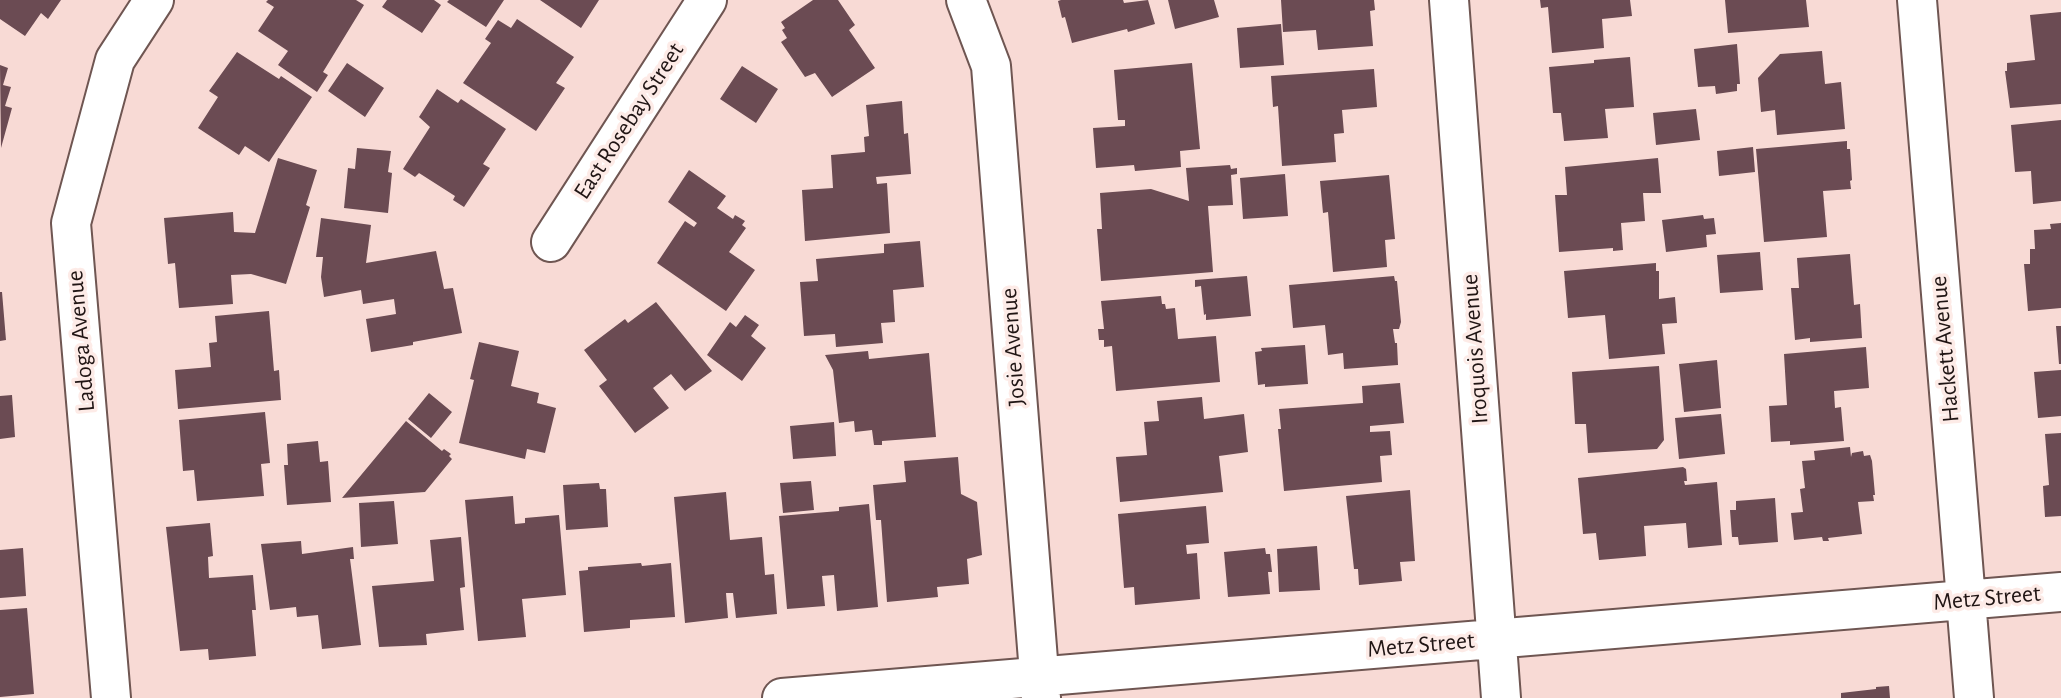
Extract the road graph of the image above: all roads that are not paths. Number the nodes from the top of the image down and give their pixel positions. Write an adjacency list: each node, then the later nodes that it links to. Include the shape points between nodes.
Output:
1 (154, 0): 11 (street, Ladoga Avenue, via 115,60 71,223)
2 (708, 0): 6 (street, East Rosebay Street)
3 (966, 0): 10 (street, Josie Avenue, via 991,66)
4 (1449, 0): 9 (street, Iroquois Avenue)
5 (1917, 0): 8 (street, Hackett Avenue)
6 (551, 242)
7 (2061, 592): 8 (street, Metz Street)
8 (1966, 600): 9 (street, Metz Street); 14 (street, Hackett Avenue)
9 (1496, 639): 10 (street, Metz Street); 13 (street, Iroquois Avenue)
10 (1040, 687): 12 (street, Metz Street)
11 (111, 698)
12 (782, 698)
13 (1501, 698)
14 (1974, 698)

